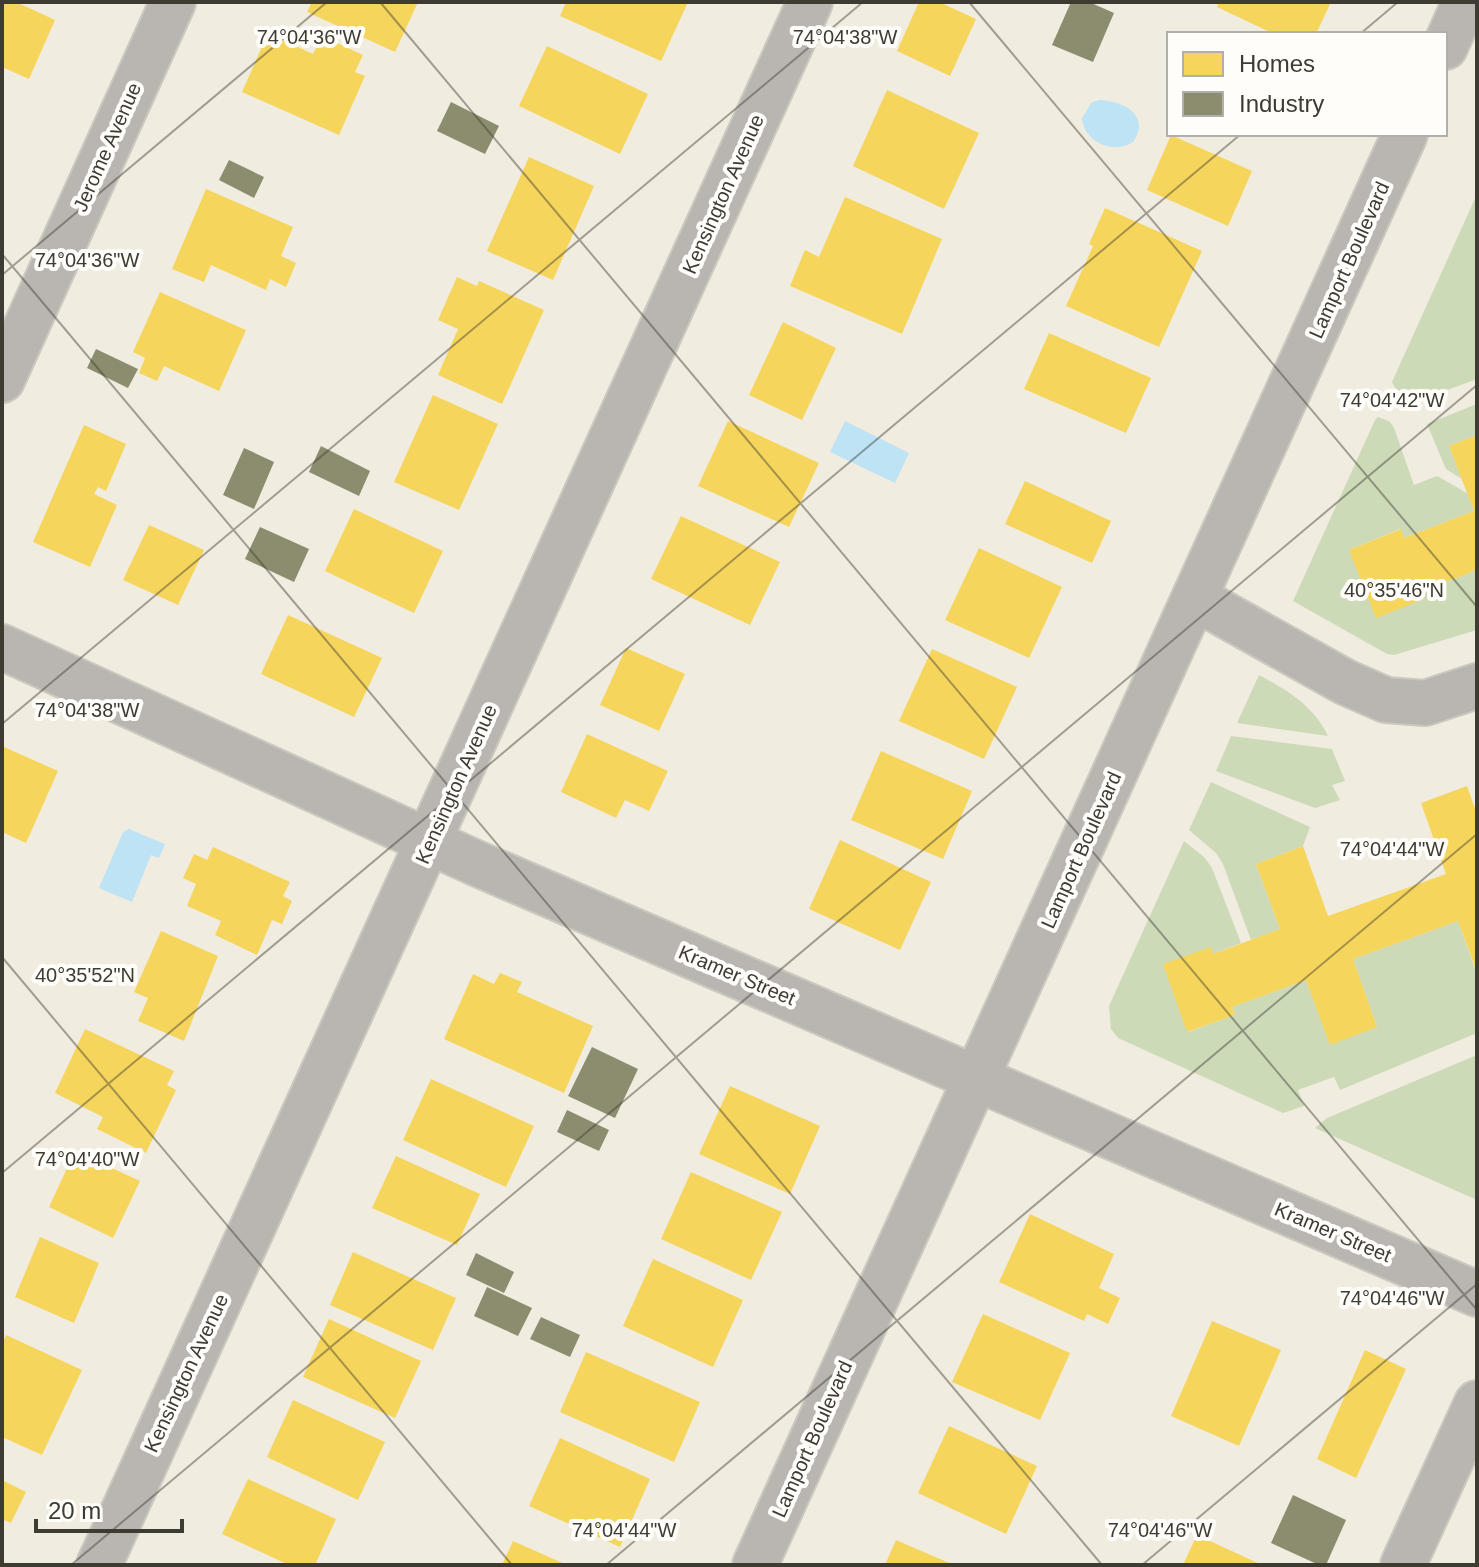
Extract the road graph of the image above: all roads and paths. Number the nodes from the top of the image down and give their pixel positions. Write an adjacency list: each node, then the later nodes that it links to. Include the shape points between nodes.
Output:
1 (173, 2): 6 (street, Jerome Avenue)
2 (810, 2): 10 (street, Kensington Avenue)
3 (1465, 2): 4 (street)
4 (1447, 42)
5 (1404, 136): 7 (street, Lamport Boulevard)
6 (2, 380)
7 (1195, 598): 9 (street, via 1386,700 1425,703); 11 (street, Lamport Boulevard)
8 (2, 647): 10 (street, Kramer Street)
9 (1477, 686)
10 (430, 842): 11 (street, Kramer Street); 14 (street, Kensington Avenue)
11 (977, 1079): 12 (street, Kramer Street); 15 (street, Lamport Boulevard)
12 (1477, 1294)
13 (1477, 1403): 16 (street)
14 (99, 1565)
15 (755, 1565)
16 (1403, 1565)

